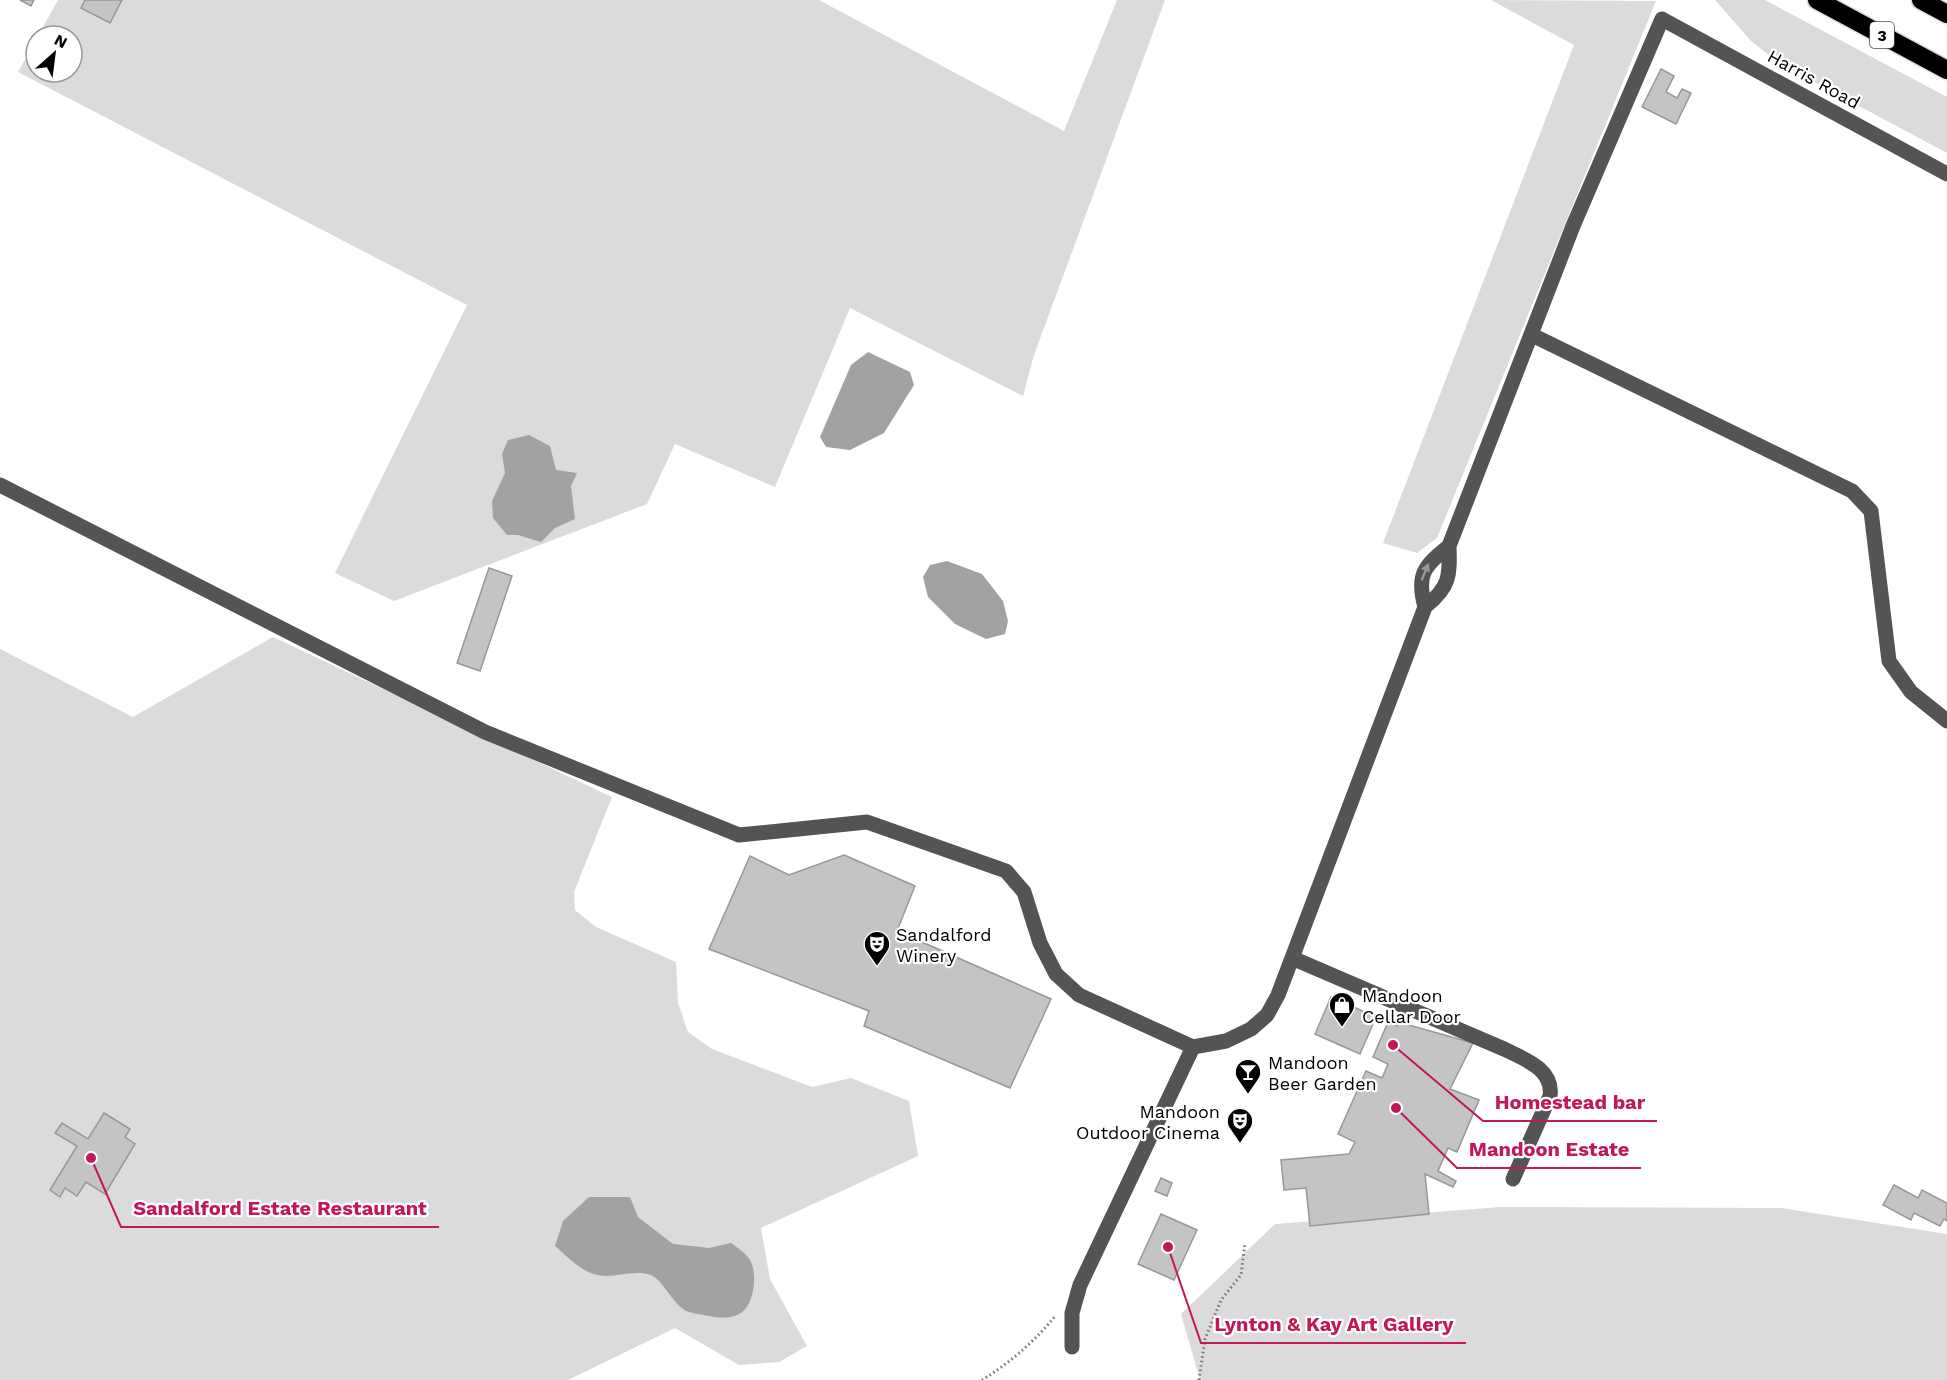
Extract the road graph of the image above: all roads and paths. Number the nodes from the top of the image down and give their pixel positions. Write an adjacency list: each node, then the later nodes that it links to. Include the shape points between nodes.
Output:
1 (1817, 0): 4 (highway, 3)
2 (1921, 0): 3 (highway)
3 (1947, 14)
4 (1947, 70)
5 (1947, 174): 6 (street, Harris Road, via 1662,19 1572,226)
6 (1532, 335): 8 (street); 10 (street, via 1852,490 1871,511 1889,661 1911,692)
7 (0, 485): 12 (street, via 486,732 739,836 867,822 1006,871 1024,892 1040,943 1056,974 1079,995)
8 (1449, 546): 9 (street, via 1447,584); 9 (street, one-way to 8, via 1421,575)
9 (1425, 607): 11 (street)
10 (1947, 721)
11 (1292, 958): 12 (street, via 1267,1015 1251,1029 1226,1041); 13 (street, via 1504,1049 1544,1073 1551,1086 1550,1096)
12 (1193, 1047): 16 (street, via 1080,1285 1072,1313)
13 (1513, 1179)
14 (1245, 1243): 18 (path, via 1241,1275 1221,1300 1205,1339)
15 (1061, 1309): 17 (path, via 1002,1368)
16 (1072, 1347)
17 (982, 1380)
18 (1199, 1380)

